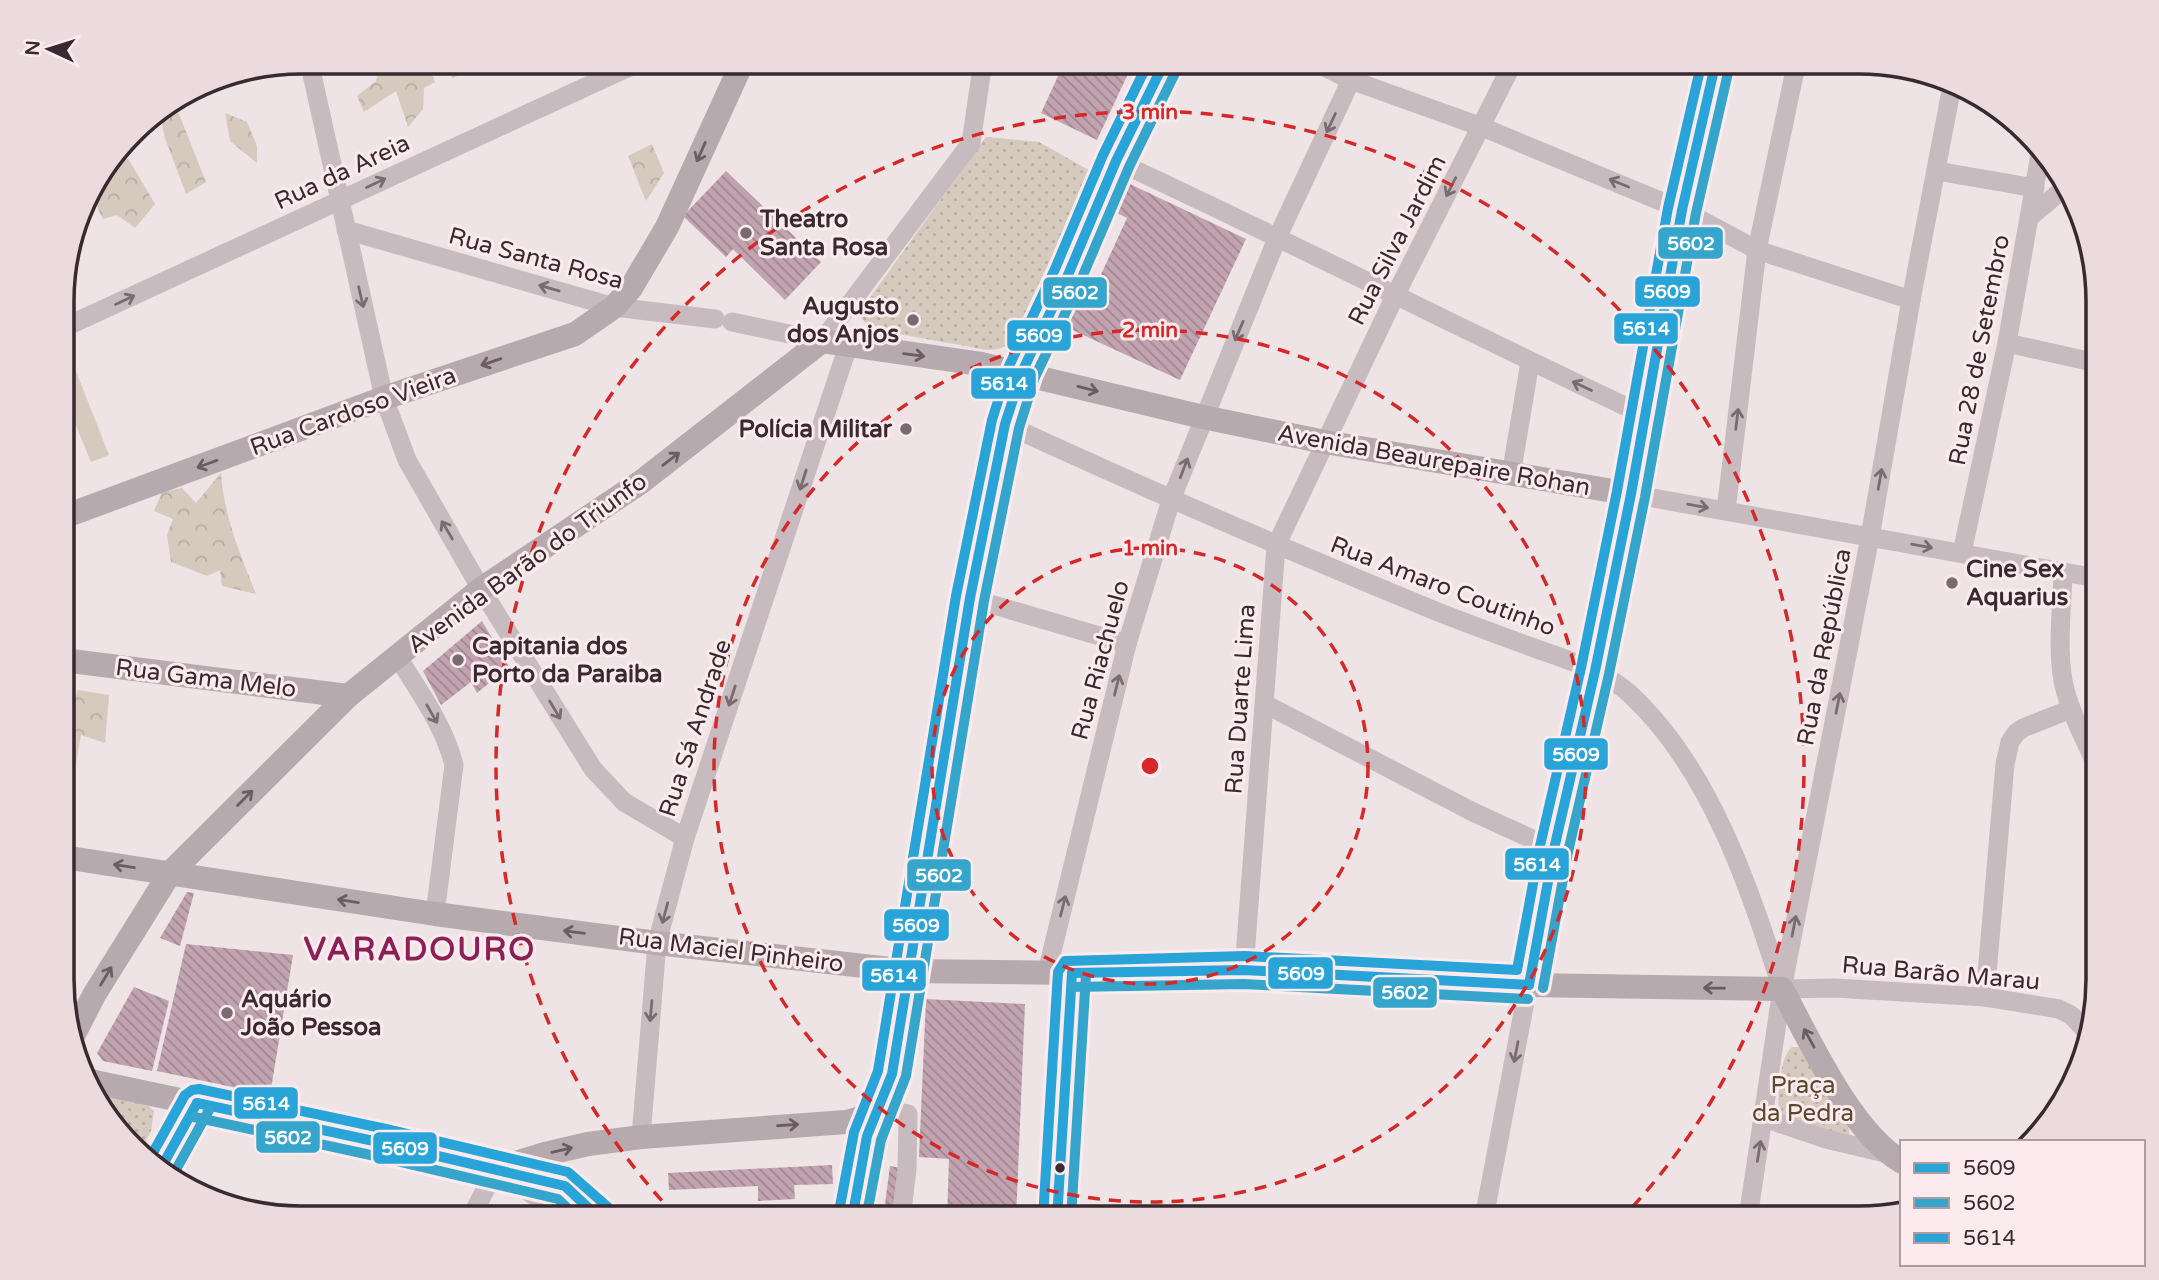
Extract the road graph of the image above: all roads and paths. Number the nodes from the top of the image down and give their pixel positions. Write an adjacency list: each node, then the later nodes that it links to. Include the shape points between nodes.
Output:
1 (312, 74): 19 (street)
2 (614, 74): 19 (street, Rua da Areia, one-way to 2)
3 (737, 74): 27 (main road, Rua Cardoso Vieira, one-way to 27, via 667,227 631,288)
4 (981, 74): 29 (street, via 971,143)
5 (1158, 74): 14 (main road)
6 (1339, 74): 11 (street)
7 (1354, 74): 11 (street, Rua Riachuelo)
8 (1508, 74): 13 (street, Rua Silva Jardim)
9 (1713, 74): 20 (main road)
10 (1794, 74): 24 (street)
11 (1351, 80): 13 (street); 23 (street, Rua Riachuelo, one-way to 23)
12 (1951, 93): 16 (street, Rua da República)
13 (1482, 127): 20 (street, one-way to 13); 25 (street, Rua Silva Jardim, one-way to 25)
14 (1116, 161): 23 (street); 34 (main road)
15 (2039, 162): 17 (street, Rua 28 de Setembro)
16 (1937, 171): 17 (street); 26 (street, Rua da República)
17 (2035, 188): 21 (street, Rua 28 de Setembro)
18 (2058, 193): 21 (street)
19 (339, 200): 22 (street); 28 (street, Rua da Areia, one-way to 19)
20 (1682, 209): 24 (street); 36 (main road)
21 (2031, 216): 30 (street, Rua 28 de Setembro)
22 (346, 230): 27 (street, Rua Santa Rosa, one-way to 22); 35 (street, one-way to 35)
23 (1278, 236): 25 (street); 37 (street, Rua Riachuelo, one-way to 37)
24 (1757, 250): 26 (street); 43 (street, one-way to 24)
25 (1395, 296): 33 (street); 39 (street, Rua Silva Jardim)
26 (1911, 300): 45 (street, Rua da República, one-way to 26)
27 (614, 307): 29 (street, Rua Santa Rosa, via 723,321); 35 (main road, Rua Cardoso Vieira, one-way to 35, via 575,334)
28 (74, 320)
29 (822, 341): 31 (main road, Avenida Beaurepaire Rohan); 50 (main road, Avenida Barão do Triunfo, one-way to 29, via 641,482)
30 (2007, 343): 32 (street); 47 (street, Rua 28 de Setembro)
31 (848, 345): 34 (main road, Avenida Beaurepaire Rohan, one-way to 34); 60 (street, Rua Sá Andrade, one-way to 60)
32 (2085, 360)
33 (1530, 362): 36 (street, one-way to 33); 40 (street)
34 (1022, 372): 37 (main road, Avenida Beaurepaire Rohan, one-way to 37); 38 (main road)
35 (384, 398): 44 (main road, Rua Cardoso Vieira, one-way to 44); 50 (street, one-way to 35, via 407,460)
36 (1644, 415): 41 (main road)
37 (1203, 417): 39 (main road, Avenida Beaurepaire Rohan); 42 (street, Rua Riachuelo, one-way to 37)
38 (1006, 424): 42 (street, Rua Amaro Coutinho); 51 (main road)
39 (1325, 442): 40 (main road, Avenida Beaurepaire Rohan); 46 (street, Rua Duarte Lima)
40 (1511, 475): 41 (main road, Avenida Beaurepaire Rohan)
41 (1631, 494): 43 (street, Avenida Beaurepaire Rohan, one-way to 43); 55 (street)
42 (1171, 500): 46 (street, Rua Amaro Coutinho); 52 (street, Rua Riachuelo)
43 (1726, 511): 45 (street, Avenida Beaurepaire Rohan)
44 (74, 513)
45 (1870, 537): 47 (street, Avenida Beaurepaire Rohan, one-way to 47); 71 (street, Rua da República, one-way to 45)
46 (1276, 546): 55 (street, Rua Amaro Coutinho); 57 (street, Rua Duarte Lima)
47 (1962, 554): 48 (street, Avenida Beaurepaire Rohan)
48 (2063, 573): 49 (street, Avenida Beaurepaire Rohan); 58 (street, via 2060,660)
49 (2085, 576)
50 (481, 589): 53 (main road, Avenida Barão do Triunfo); 60 (street, one-way to 60, via 593,769 624,802)
51 (970, 598): 52 (street); 67 (main road)
52 (1127, 644): 68 (street, Rua Riachuelo, one-way to 52)
53 (397, 656): 56 (main road, Avenida Barão do Triunfo); 64 (street, one-way to 64, via 441,730 454,765)
54 (74, 661): 56 (main road, Rua Gama Melo)
55 (1595, 671): 61 (street); 71 (street, Rua Amaro Coutinho, via 1623,688 1654,719 1698,782 1758,914)
56 (348, 696): 63 (main road, Avenida Barão do Triunfo, one-way to 56)
57 (1265, 704): 61 (street); 66 (street, Rua Duarte Lima)
58 (2071, 709): 59 (street); 72 (street, via 2023,728 2010,742)
59 (2085, 740)
60 (685, 838): 65 (street, Rua Sá Andrade, one-way to 65)
61 (1554, 849): 70 (street)
62 (74, 859): 63 (main road, Rua Maciel Pinheiro, one-way to 62)
63 (170, 873): 64 (main road, Rua Maciel Pinheiro, one-way to 63); 74 (main road, Avenida Barão do Triunfo, one-way to 63)
64 (435, 914): 65 (main road, Rua Maciel Pinheiro, one-way to 64)
65 (657, 943): 67 (main road, Rua Maciel Pinheiro); 79 (street, Rua Sá Andrade, one-way to 79)
66 (1244, 970): 69 (main road, Rua Maciel Pinheiro); 70 (main road, Rua Maciel Pinheiro)
67 (909, 971): 68 (main road, Rua Maciel Pinheiro); 77 (main road, via 892,1074)
68 (1046, 972): 69 (main road, Rua Maciel Pinheiro)
69 (1072, 972): 86 (street)
70 (1529, 985): 71 (main road, Rua Maciel Pinheiro, one-way to 70); 87 (street, one-way to 87)
71 (1782, 989): 72 (street, Rua Barão Marau); 78 (street, Rua da República); 80 (main road, one-way to 71, via 1858,1121)
72 (1985, 997): 73 (street, Rua Barão Marau, via 2059,1009)
73 (2081, 1025)
74 (78, 1026)
75 (99, 1083): 76 (main road)
76 (197, 1103): 81 (main road); 82 (main road)
77 (876, 1109): 79 (main road, one-way to 77, via 846,1122); 85 (street, via 908,1114)
78 (1764, 1118): 80 (street); 88 (street, Rua da República, one-way to 78)
79 (640, 1137): 82 (main road, one-way to 79, via 588,1144)
80 (1895, 1158)
81 (165, 1162)
82 (496, 1170): 83 (street); 84 (street)
83 (477, 1206)
84 (548, 1206)
85 (903, 1206)
86 (1058, 1206)
87 (1486, 1206)
88 (1750, 1206)

